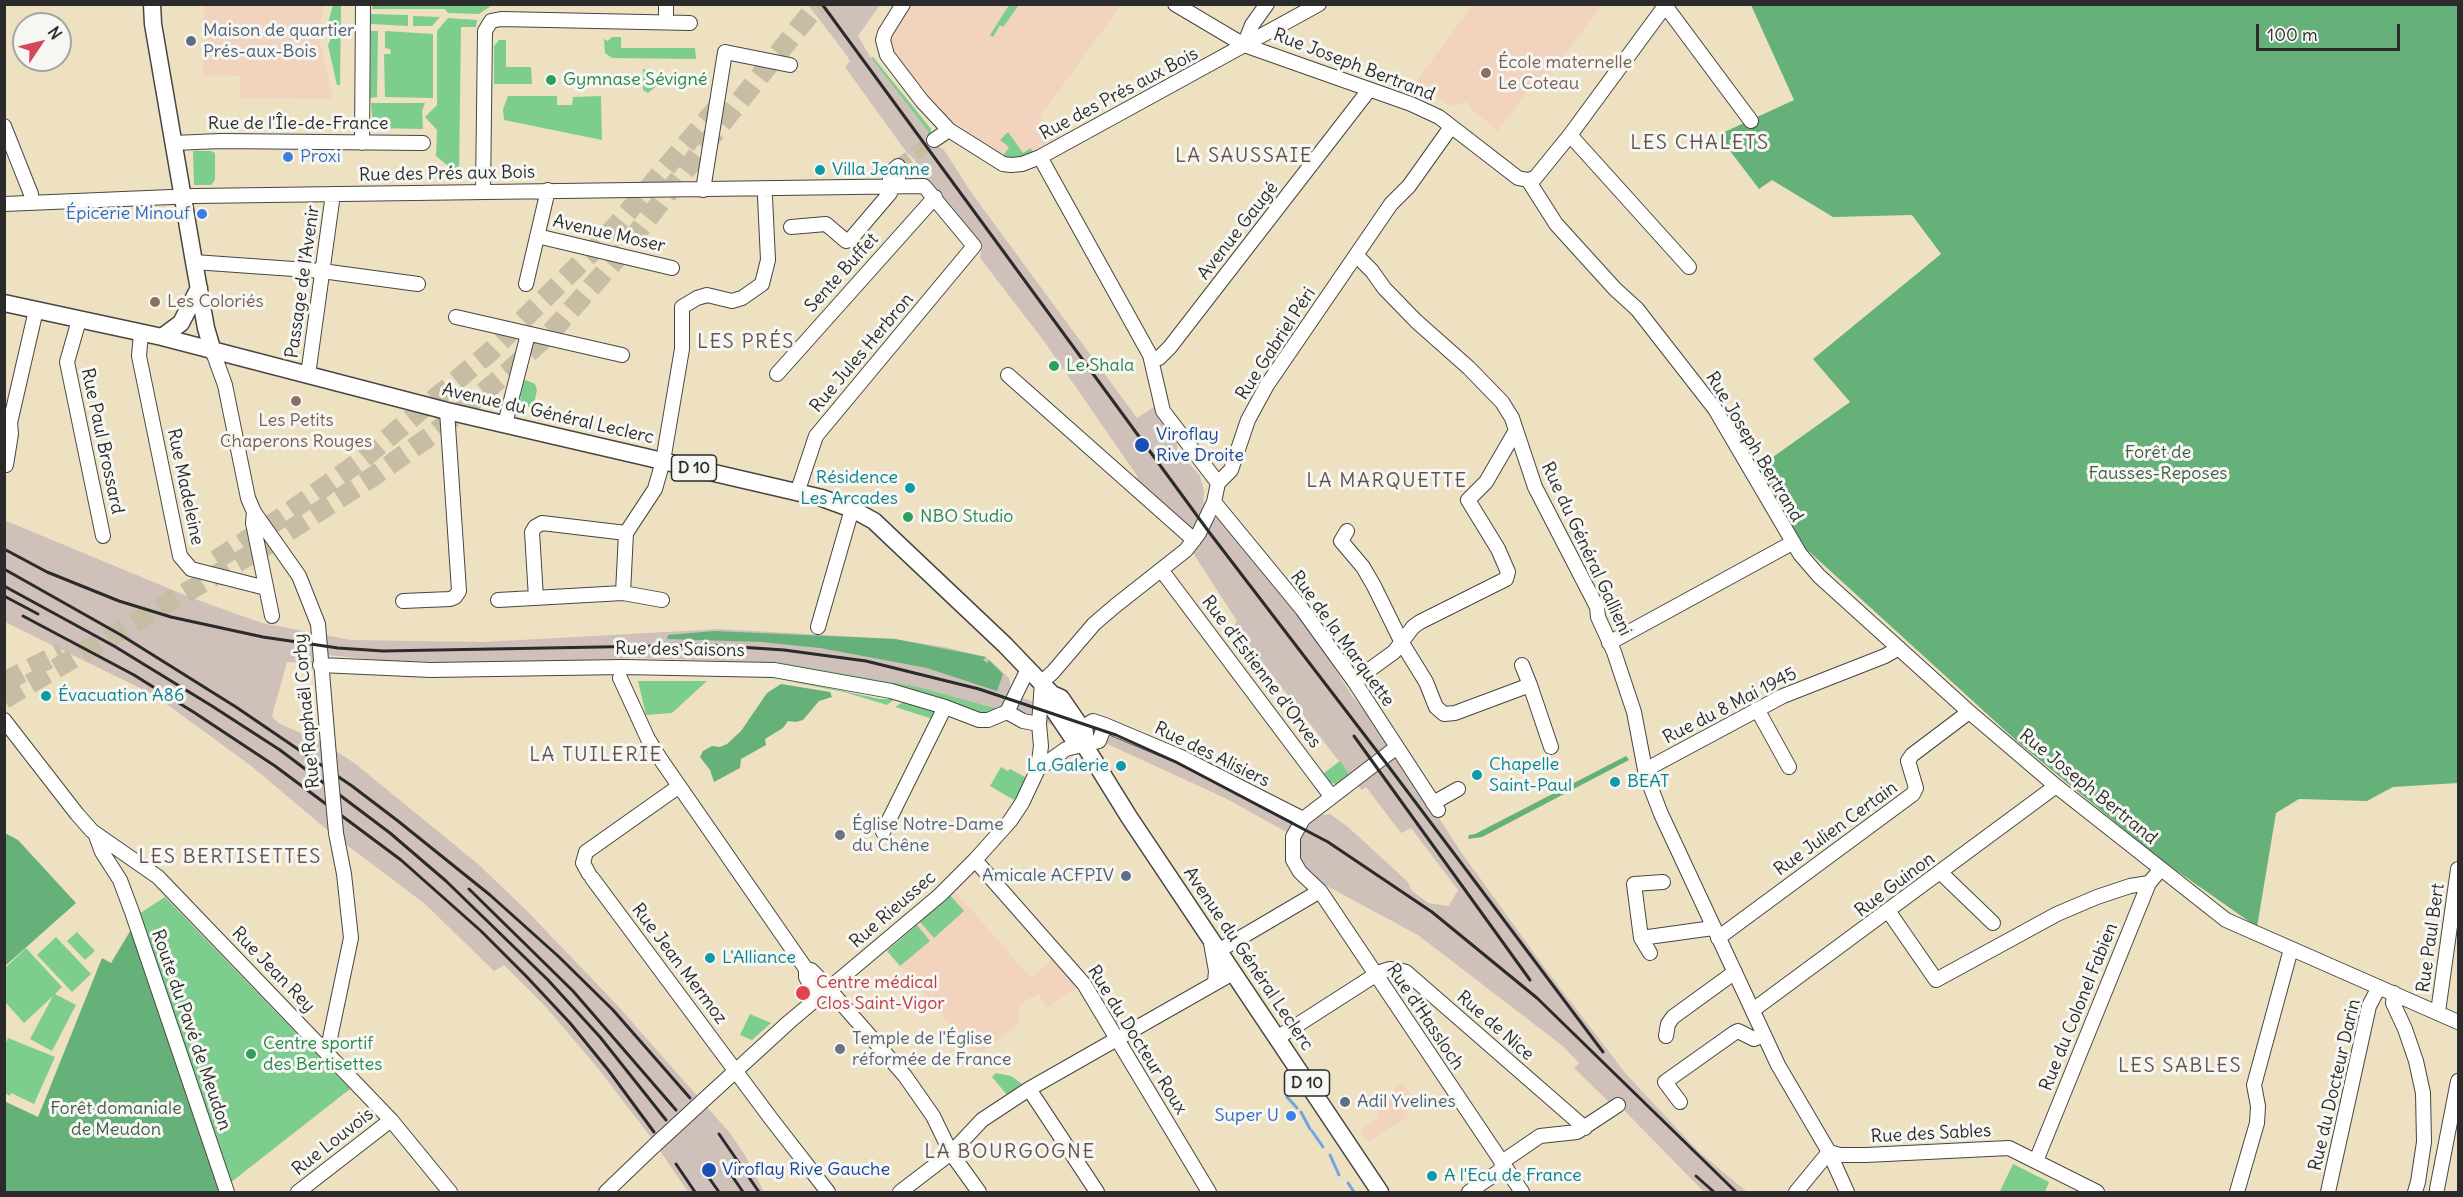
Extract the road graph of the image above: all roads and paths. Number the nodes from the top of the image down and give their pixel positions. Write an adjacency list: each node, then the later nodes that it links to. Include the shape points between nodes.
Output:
1 (152, 4): 20 (main road)
2 (363, 4): 21 (street)
3 (666, 4): 9 (street)
4 (903, 4): 17 (street, Rue des Prés aux Bois, via 885,33 884,49)
5 (1175, 4): 11 (street, Rue Joseph Bertrand)
6 (1267, 4): 11 (street)
7 (1319, 4): 11 (street, Rue des Prés aux Bois)
8 (1665, 5): 14 (street); 18 (street)
9 (666, 22): 10 (street); 28 (street, via 491,21 485,31)
10 (690, 23)
11 (1244, 45): 13 (street, Rue Joseph Bertrand); 23 (street, Rue des Prés aux Bois)
12 (789, 65): 26 (street, via 725,52)
13 (1369, 90): 16 (street, Rue Joseph Bertrand, via 1411,104); 54 (street, Avenue Gaugé, via 1177,339)
14 (1751, 121)
15 (4, 126): 29 (street)
16 (1451, 127): 24 (street, Rue Joseph Bertrand, via 1518,178); 37 (street, Rue Gabriel Péri, via 1409,186 1391,204)
17 (949, 130): 19 (street); 23 (street, Rue des Prés aux Bois, via 1003,164 1022,165)
18 (1570, 135): 24 (street, via 1535,178); 39 (street)
19 (934, 140)
20 (173, 142): 21 (street, Rue de l'Île-de-France); 31 (main road)
21 (362, 143): 22 (street, Rue de l'Île-de-France)
22 (423, 143)
23 (1040, 157): 54 (street)
24 (1528, 180): 72 (street, Rue Joseph Bertrand, via 1556,224 1637,309 1715,409)
25 (893, 186): 26 (street, Rue des Prés aux Bois); 33 (street, Rue des Prés aux Bois, via 924,186); 35 (street, via 850,240 846,241 826,224)
26 (703, 189): 27 (street, Rue des Prés aux Bois)
27 (549, 190): 28 (street, Rue des Prés aux Bois); 36 (street)
28 (483, 192): 30 (street, Rue des Prés aux Bois)
29 (31, 194)
30 (333, 194): 31 (street, Rue des Prés aux Bois); 41 (street, Passage de l'Avenir)
31 (184, 197): 34 (street, Rue des Prés aux Bois); 38 (main road)
32 (765, 197): 61 (street, via 768,260 762,284 732,301 707,295 682,307 682,349)
33 (935, 197): 55 (street, Sente Buffet); 64 (street, Rue Jules Herbron, via 974,246 816,436)
34 (4, 204)
35 (792, 227)
36 (537, 236): 40 (street, Avenue Moser); 43 (street)
37 (1357, 256): 60 (street, Rue du Général Gallieni, via 1416,321 1502,402); 63 (street, Rue Gabriel Péri, via 1267,386 1248,420 1231,470)
38 (194, 262): 41 (street); 44 (main road)
39 (1689, 267)
40 (672, 268)
41 (322, 271): 42 (street); 56 (street, Passage de l'Avenir)
42 (418, 284)
43 (526, 284)
44 (199, 288): 51 (main road, via 186,317); 52 (main road)
45 (4, 303): 46 (main road, Avenue du Général Leclerc / D 10)
46 (36, 310): 48 (main road, Avenue du Général Leclerc / D 10); 62 (street, via 10,423)
47 (456, 317): 50 (street)
48 (79, 320): 49 (main road, Avenue du Général Leclerc / D 10); 70 (street, Rue Paul Brossard, via 67,362)
49 (141, 333): 51 (main road, Avenue du Général Leclerc / D 10); 74 (street, Rue Madeleine, via 139,356 180,556 191,569)
50 (528, 334): 53 (street); 59 (street)
51 (162, 337): 52 (main road, Avenue du Général Leclerc / D 10)
52 (213, 352): 56 (main road, Avenue du Général Leclerc / D 10); 67 (street, Rue Raphaël Corby, via 225,386)
53 (622, 355)
54 (1152, 360): 63 (street, via 1166,415)
55 (777, 374)
56 (308, 375): 58 (main road, Avenue du Général Leclerc / D 10)
57 (1008, 375): 71 (street)
58 (447, 411): 59 (main road, Avenue du Général Leclerc / D 10); 79 (street, via 459,591 450,599)
59 (505, 424): 61 (main road, Avenue du Général Leclerc / D 10)
60 (1515, 432): 82 (street, via 1486,482 1468,500 1498,549 1508,572 1506,579 1420,622); 83 (street, Rue du Général Gallieni, via 1535,486 1597,607)
61 (663, 461): 64 (main road, Avenue du Général Leclerc / D 10); 69 (street, via 655,489)
62 (6, 465)
63 (1218, 483): 65 (street, Rue Gabriel Péri)
64 (797, 493): 66 (main road, Avenue du Général Leclerc / D 10)
65 (1214, 502): 71 (street, Rue Gabriel Péri); 90 (street, Rue de la Marquette, via 1296,601)
66 (852, 509): 81 (street); 88 (main road, Avenue du Général Leclerc / D 10, via 874,521)
67 (254, 512): 74 (street); 85 (street, Rue Raphaël Corby, via 299,576 312,602 319,629)
68 (1347, 531): 82 (street, via 1341,541 1363,567)
69 (626, 533): 75 (street); 76 (street, via 542,523 535,527 532,532)
70 (103, 536)
71 (1194, 540): 73 (street, Rue Gabriel Péri)
72 (1792, 543): 83 (street); 84 (street, Rue Joseph Bertrand, via 1820,576)
73 (1162, 571): 93 (street, Rue Gabriel Péri, via 1095,624 1053,672); 111 (street, Rue d'Estienne d'Orves)
74 (266, 588): 80 (street)
75 (623, 593): 76 (street); 78 (street)
76 (536, 598): 77 (street)
77 (498, 600)
78 (662, 600)
79 (403, 601)
80 (272, 616)
81 (818, 627)
82 (1402, 643): 90 (street); 92 (street, via 1436,707 1444,714)
83 (1608, 643): 107 (street, Rue du Général Gallieni, via 1634,712)
84 (1899, 648): 95 (street, Rue du 8 Mai 1945); 97 (street, Rue Joseph Bertrand)
85 (320, 665): 87 (street, Rue des Saisons); 91 (street, Rue Raphaël Corby)
86 (1522, 665): 92 (street)
87 (344, 666): 91 (street); 94 (street, Rue des Saisons, via 431,670 774,670 891,691)
88 (1028, 669): 93 (main road, Avenue du Général Leclerc / D 10); 96 (street)
89 (620, 678): 109 (street, via 648,739)
90 (1354, 681): 103 (street, Rue de la Marquette)
91 (322, 683): 145 (street, Rue Raphaël Corby, bridge, via 336,833 351,938 329,1043)
92 (1530, 685): 104 (street)
93 (1047, 688): 99 (street, Rue Rieussec); 101 (main road, Avenue du Général Leclerc / D 10, via 1061,698); 102 (main road, Avenue du Général Leclerc / D 10, via 1051,706 1074,740)
94 (945, 707): 96 (street, Rue des Saisons, via 979,720); 113 (street)
95 (1757, 709): 105 (street); 107 (street, Rue du 8 Mai 1945)
96 (1007, 712): 99 (street)
97 (1969, 712): 108 (street, Rue Joseph Bertrand); 126 (street, Rue Julien Certain, via 1912,755 1909,766 1916,788 1913,794)
98 (4, 720): 114 (street)
99 (1039, 724): 106 (street, Rue Rieussec)
100 (1105, 725): 101 (street, via 1093,721); 102 (street, via 1099,741); 112 (street, Rue des Alisiers, via 1203,767)
101 (1082, 728): 102 (main road, Avenue du Général Leclerc / D 10)
102 (1084, 746): 106 (street, via 1066,749); 128 (main road, Avenue du Général Leclerc / D 10)
103 (1397, 747): 110 (street, Rue de la Marquette, via 1435,806); 111 (street)
104 (1551, 747)
105 (1789, 767)
106 (1038, 769): 116 (street, Rue Rieussec, via 1010,821)
107 (1645, 770): 126 (street, Rue du Général Gallieni)
108 (2056, 786): 117 (street, Rue Joseph Bertrand); 119 (street, Rue Guinon)
109 (678, 788): 137 (street, via 806,969 811,970); 146 (street, Rue Jean Mermoz, via 586,852 583,863)
110 (1458, 789)
111 (1331, 796): 112 (street)
112 (1303, 819): 123 (street, via 1293,837 1293,860)
113 (883, 832)
114 (95, 833): 115 (street, Rue Jean Rey); 120 (street, Route du Pavé de Meudon)
115 (135, 859): 120 (street); 145 (street, Rue Jean Rey, via 158,877)
116 (975, 860): 137 (street, Rue Rieussec, via 940,895); 143 (street, Rue du Docteur Roux, via 1084,984)
117 (2161, 869): 122 (street, Rue du Colonel Fabien); 129 (street, Rue Joseph Bertrand, via 2226,920)
118 (2458, 869): 139 (street, Rue Paul Bert)
119 (1941, 873): 124 (street, Rue Guinon); 125 (street)
120 (120, 880): 159 (street, Route du Pavé de Meudon)
121 (1663, 882): 127 (street, via 1634,884)
122 (2149, 883): 124 (street, via 2130,886 2056,914 1936,980); 155 (street, Rue du Colonel Fabien)
123 (1320, 891): 128 (street, via 1233,944); 133 (street, Rue d'Hassloch)
124 (1889, 912): 138 (street, Rue Guinon)
125 (1993, 923)
126 (1716, 933): 127 (street); 131 (street, Rue du Général Gallieni)
127 (1641, 939): 130 (street)
128 (1214, 944): 132 (main road, Avenue du Général Leclerc / D 10); 134 (street)
129 (2290, 949): 135 (street, Rue Joseph Bertrand); 174 (street, via 2254,1085 2257,1123)
130 (1650, 953)
131 (1734, 972): 138 (street, Rue du Général Gallieni); 142 (street, via 1673,1017)
132 (1233, 973): 134 (street); 144 (main road, Avenue du Général Leclerc / D 10)
133 (1375, 975): 144 (street); 152 (street, Rue de Nice, via 1390,969 1406,972); 156 (street, Rue d'Hassloch)
134 (1215, 982): 143 (street)
135 (2379, 987): 136 (street, Rue Joseph Bertrand); 175 (street, Rue du Docteur Darin, via 2369,1006)
136 (2394, 993): 139 (street, Rue Joseph Bertrand); 157 (street, via 2392,1003 2413,1051 2423,1093 2424,1142)
137 (823, 994): 146 (street, Rue Rieussec); 154 (street, via 905,1076 933,1116)
138 (1753, 1010): 141 (street, Rue du Général Gallieni)
139 (2438, 1012): 140 (street, Rue Joseph Bertrand)
140 (2458, 1022)
141 (1764, 1035): 149 (street, via 1754,1039 1738,1031 1665,1082); 153 (street, Rue du Général Gallieni)
142 (1666, 1036)
143 (1117, 1038): 148 (street); 167 (street, Rue du Docteur Roux)
144 (1277, 1038): 168 (main road, Avenue du Général Leclerc / D 10)
145 (323, 1049): 151 (street, Rue Jean Rey)
146 (737, 1071): 162 (street, Rue Rieussec, bridge); 163 (street, Rue Jean Mermoz)
147 (2458, 1081): 158 (street)
148 (1029, 1089): 154 (street, via 982,1120); 166 (street)
149 (1680, 1102)
150 (1618, 1105): 152 (street)
151 (391, 1120): 160 (street, Rue Louvois); 161 (street, Rue Jean Rey)
152 (1585, 1128): 156 (street, via 1540,1136)
153 (1829, 1152): 155 (street, Rue des Sables, via 1866,1155 2009,1148); 171 (street); 172 (street, Rue du Général Gallieni)
154 (951, 1153): 164 (street); 165 (street)
155 (2036, 1161): 173 (street, Rue des Sables)
156 (1502, 1162): 169 (street, via 1501,1170); 170 (street, Rue d'Hassloch)
157 (2416, 1187): 158 (street)
158 (2441, 1191)
159 (227, 1192)
160 (298, 1192)
161 (450, 1192)
162 (606, 1192)
163 (828, 1192)
164 (900, 1192)
165 (979, 1192)
166 (1097, 1192)
167 (1209, 1192)
168 (1380, 1192)
169 (1469, 1192)
170 (1522, 1192)
171 (1796, 1192)
172 (1847, 1192)
173 (2097, 1192)
174 (2237, 1192)
175 (2328, 1192)

